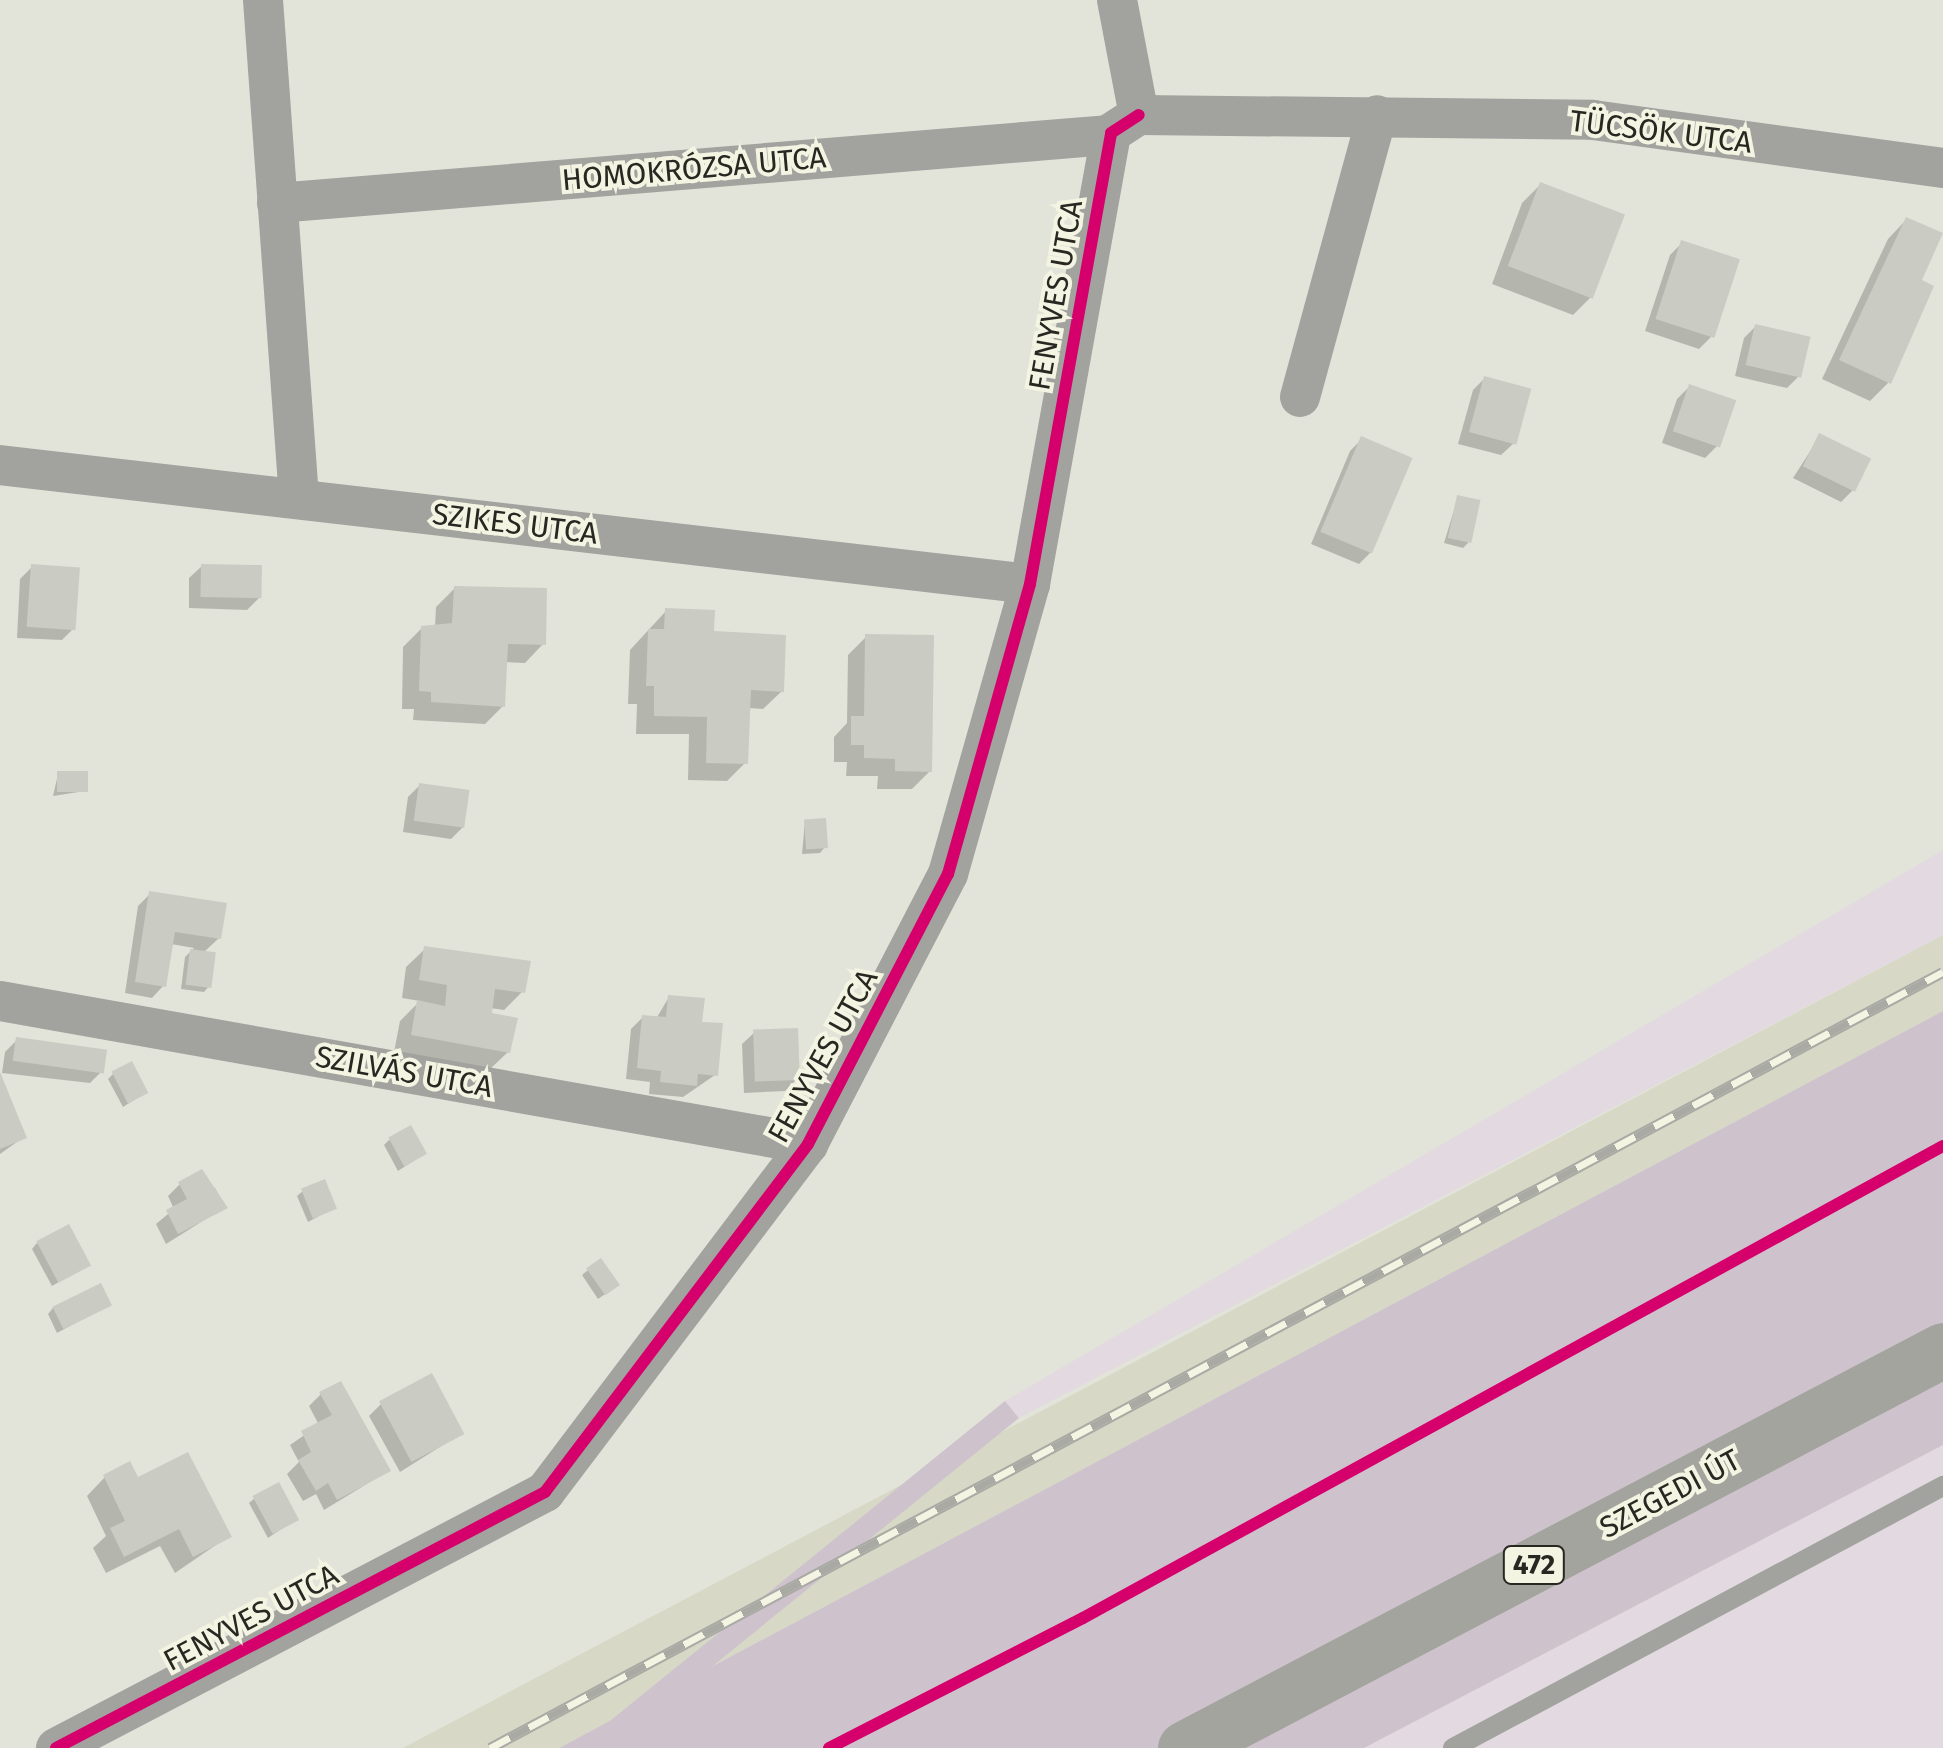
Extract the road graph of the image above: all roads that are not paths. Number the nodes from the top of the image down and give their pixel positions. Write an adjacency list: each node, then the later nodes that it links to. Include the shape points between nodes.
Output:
1 (264, 0): 6 (street)
2 (1117, 0): 4 (street)
3 (1378, 115): 4 (street, TÜCSÖK UTCA); 5 (street, TÜCSÖK UTCA, via 1593,120); 7 (street)
4 (1125, 125): 6 (street, HOMOKRÓZSA UTCA); 10 (street, FENYVES UTCA)
5 (1943, 168)
6 (277, 203): 9 (street)
7 (1300, 398)
8 (0, 465): 9 (street, SZIKES UTCA)
9 (298, 500): 10 (street, SZIKES UTCA)
10 (1030, 584): 12 (street, FENYVES UTCA, via 948,874)
11 (0, 1001): 12 (street, SZILVÁS UTCA)
12 (808, 1144): 15 (street, FENYVES UTCA, via 545,1492)
13 (1943, 1350): 16 (main road, SZEGEDI ÚT / 472)
14 (1943, 1486): 17 (lane)
15 (56, 1748)
16 (1185, 1748)
17 (1453, 1748)

